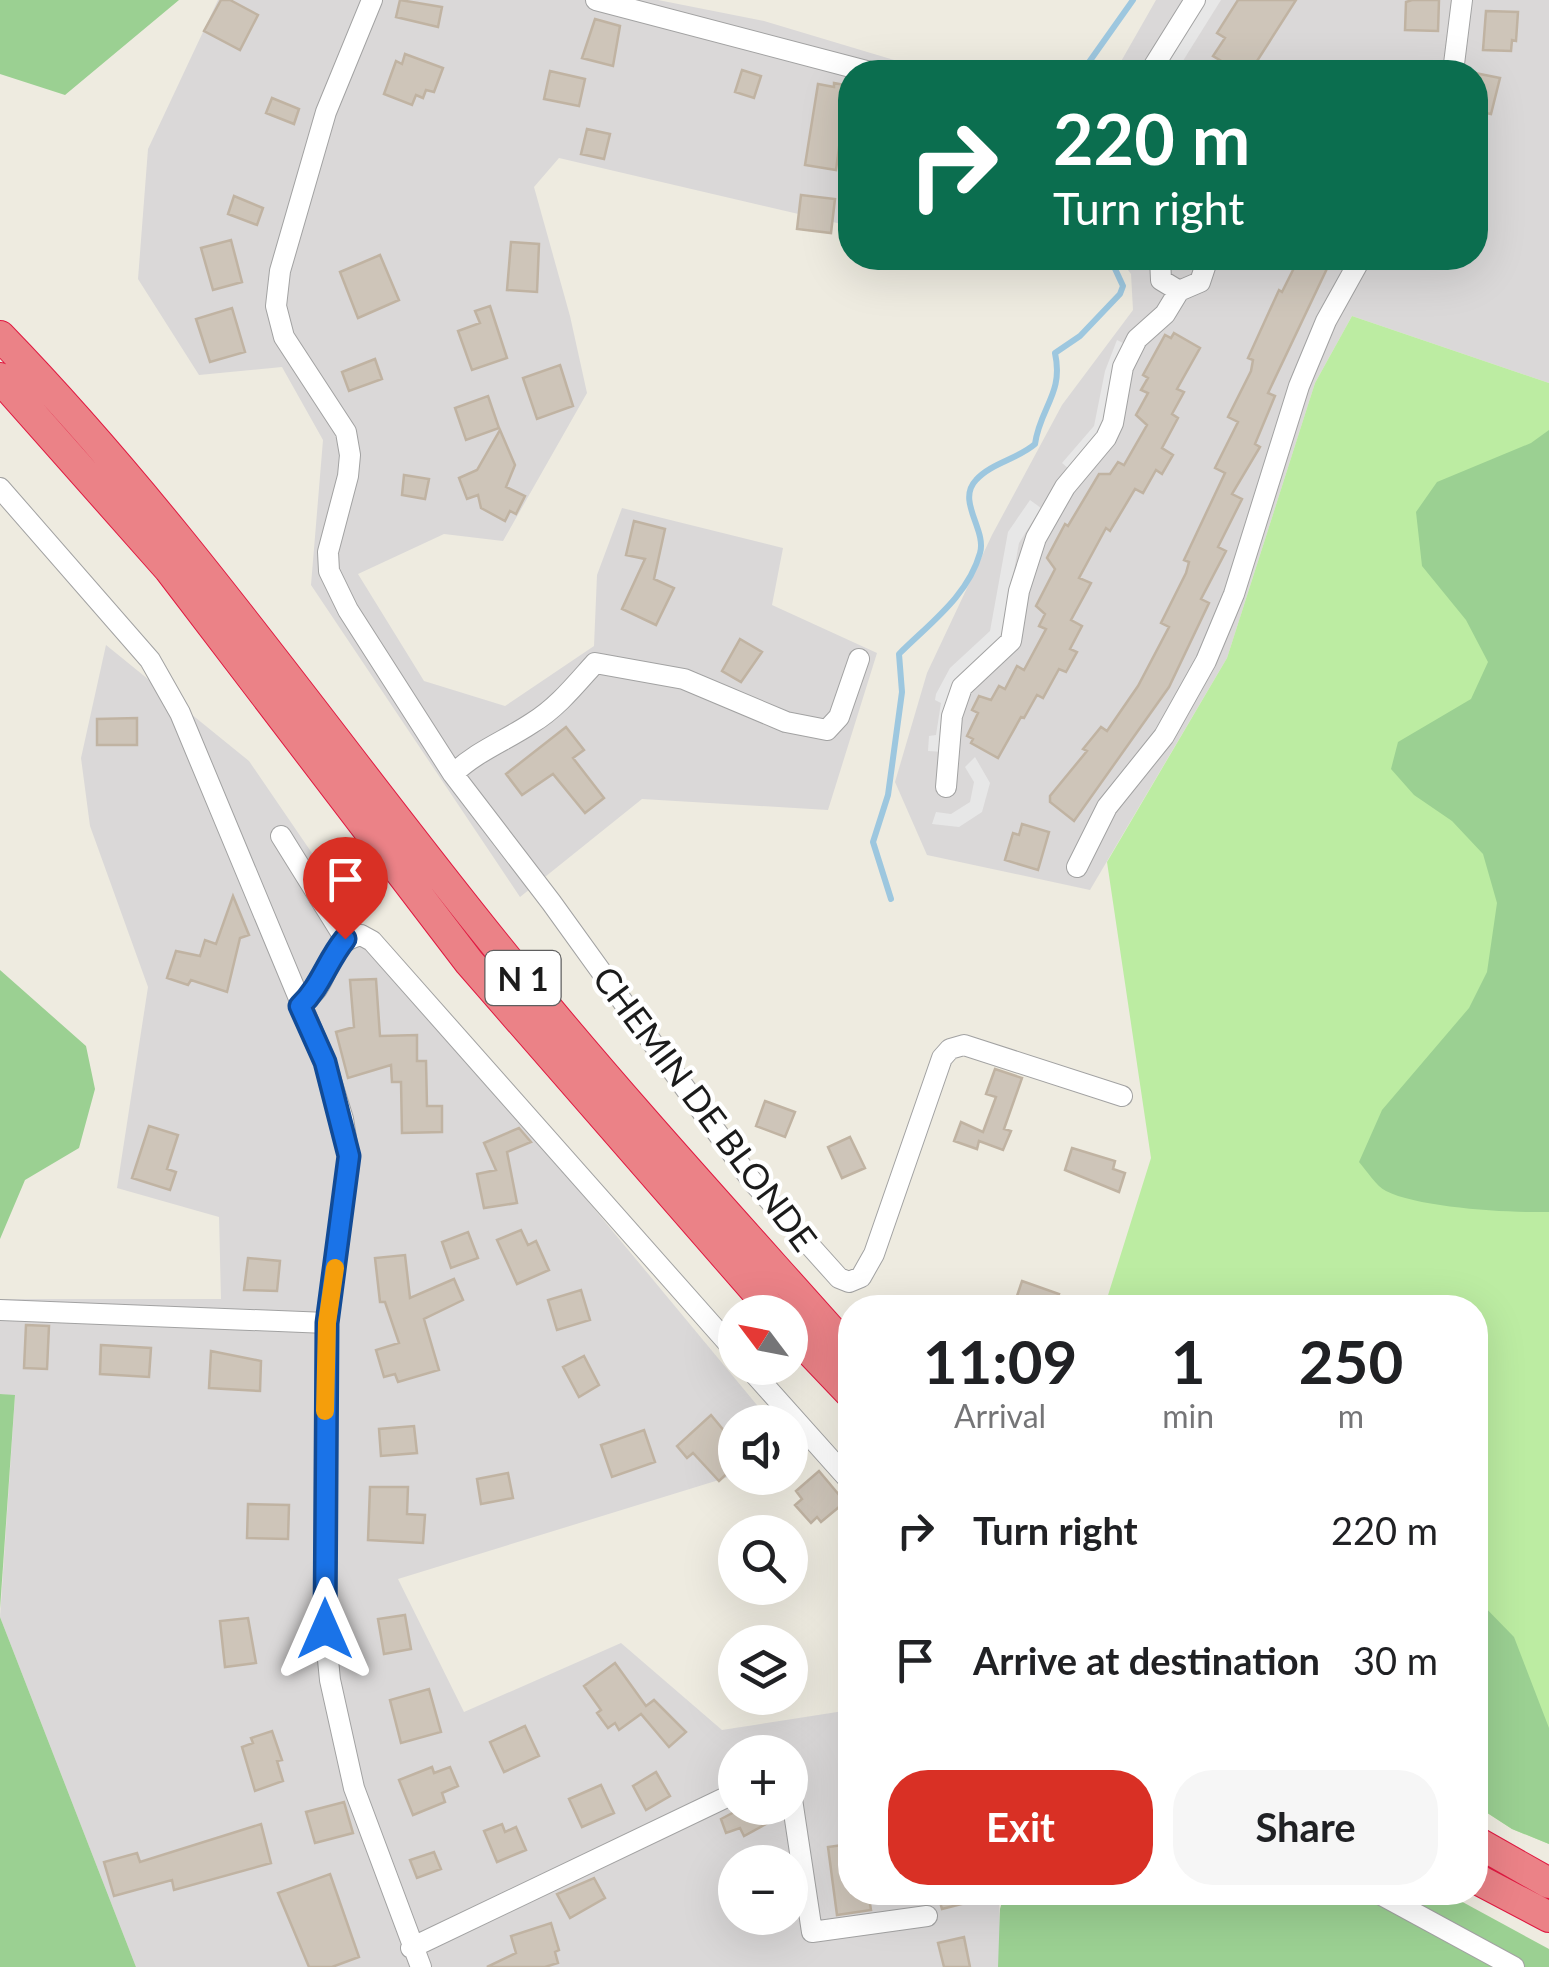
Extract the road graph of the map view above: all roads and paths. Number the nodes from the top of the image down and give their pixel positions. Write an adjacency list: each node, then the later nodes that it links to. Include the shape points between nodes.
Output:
1 (372, 0): 18 (street, CHEMIN DE BLONDE, via 326,112 276,306 284,337 346,432 349,466 328,552 330,572)
2 (596, 0): 7 (street)
3 (1195, 0): 5 (street)
4 (1462, 0): 6 (street)
5 (1158, 60)
6 (1454, 60)
7 (838, 63)
8 (1158, 270): 11 (street, via 1160,280)
9 (1204, 270): 11 (street, via 1200,282)
10 (1354, 270): 21 (street, via 1300,386 1206,661 1164,736 1108,807)
11 (1179, 292): 19 (street, via 1137,340 1123,367 1106,438 1065,487 1036,538 1011,640 962,687 952,716)
12 (0, 324): 14 (highway)
13 (0, 336): 14 (highway, N 1)
14 (32, 369): 29 (highway, N 1, via 218,585 516,970)
15 (0, 378): 25 (highway, N 1, via 169,570 469,962)
16 (0, 488): 23 (street, via 150,660 180,714)
17 (859, 659): 18 (street, via 839,717 827,730 786,722 684,679 595,663 533,723 475,753)
18 (452, 774): 24 (street, CHEMIN DE BLONDE, via 752,1181 839,1278 860,1277 874,1254 950,1049 964,1045)
19 (946, 787)
20 (282, 836): 22 (street)
21 (1078, 867)
22 (345, 939): 23 (street, via 317,990); 28 (street, via 361,935 382,951)
23 (300, 1006): 27 (street, via 325,1062 349,1156)
24 (1122, 1096)
25 (759, 1295)
26 (0, 1310): 27 (street)
27 (327, 1323): 42 (street, via 330,1680 354,1788)
28 (718, 1332)
29 (838, 1338)
30 (808, 1349): 31 (highway)
31 (838, 1380)
32 (765, 1385): 33 (street)
33 (838, 1467)
34 (718, 1802): 42 (street)
35 (796, 1825): 40 (street, via 812,1932)
36 (1488, 1848): 37 (highway)
37 (1549, 1883)
38 (1488, 1885): 41 (highway)
39 (1400, 1905): 43 (street)
40 (927, 1916)
41 (1549, 1917)
42 (416, 1958)
43 (1514, 1967)

